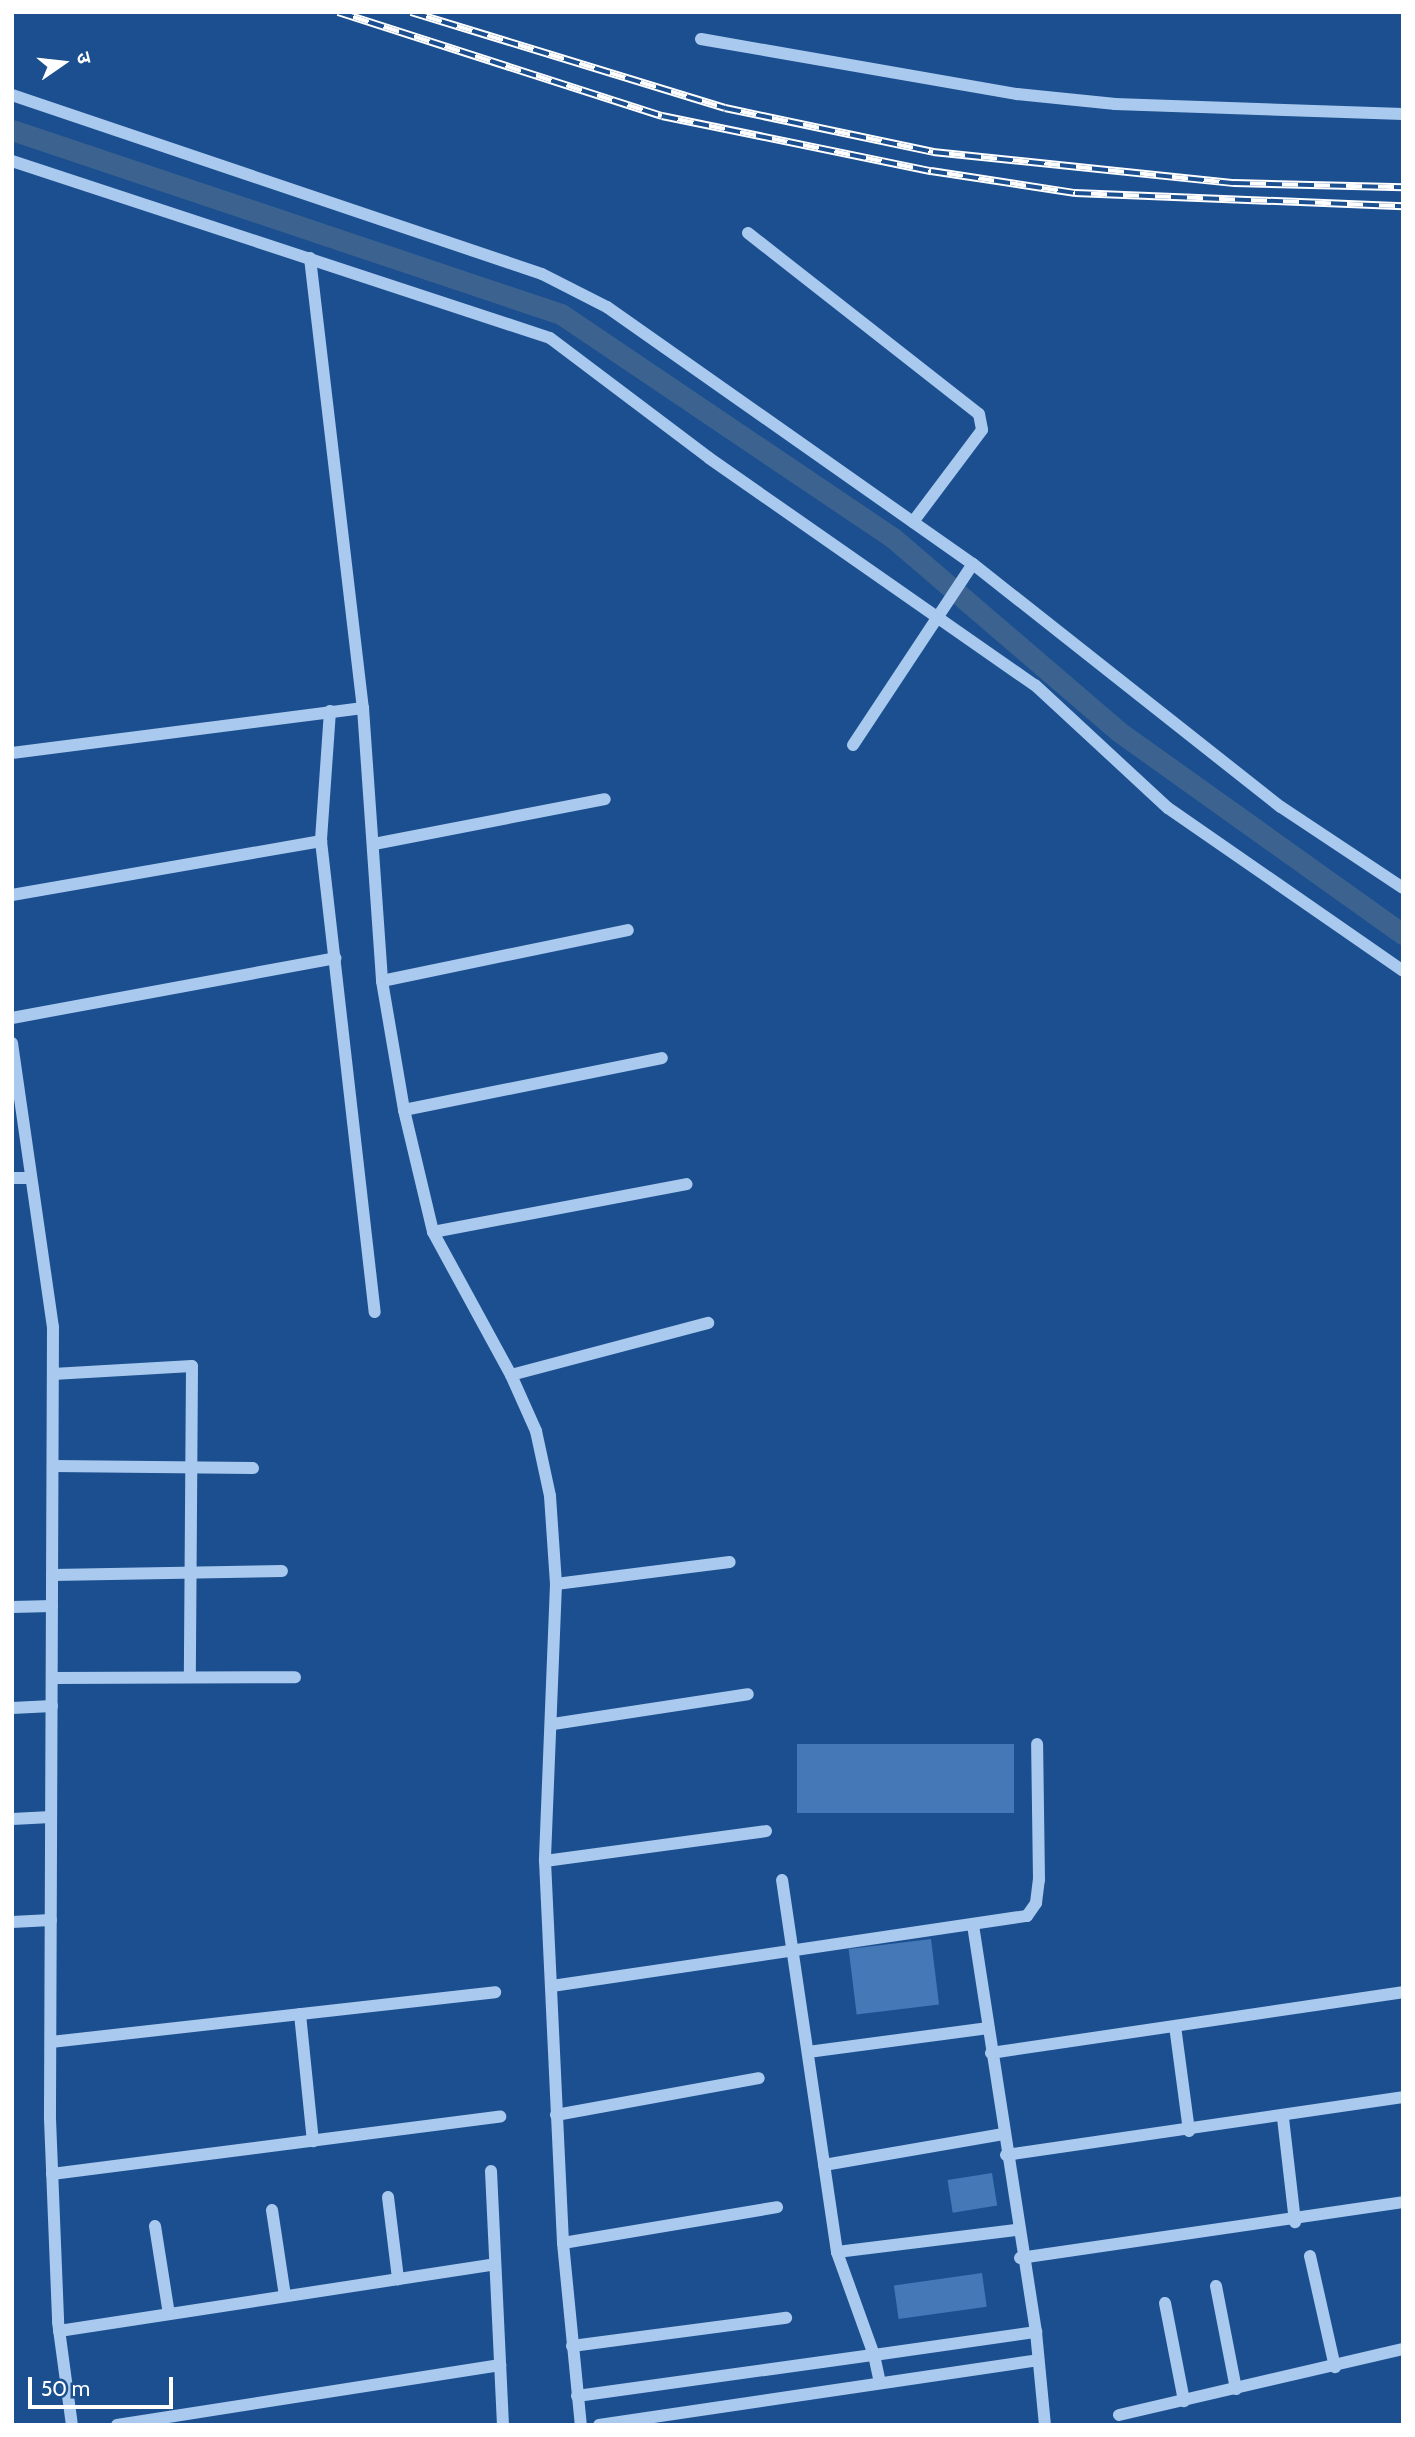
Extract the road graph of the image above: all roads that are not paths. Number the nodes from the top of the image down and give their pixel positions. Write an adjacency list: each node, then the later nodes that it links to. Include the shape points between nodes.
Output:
1 (701, 39): 3 (street, via 1017,94 1115,104)
2 (12, 95): 7 (street, via 541,274 607,307)
3 (1403, 114)
4 (12, 161): 6 (street)
5 (748, 233): 7 (street, via 979,414 982,430)
6 (310, 258): 9 (street, via 550,338 709,458); 10 (street)
7 (913, 522): 8 (street)
8 (970, 569): 9 (street); 16 (street, via 1281,807)
9 (937, 616): 11 (street); 20 (street, via 1035,685 1168,808)
10 (347, 709): 12 (street); 14 (street); 15 (street)
11 (853, 745)
12 (12, 753)
13 (606, 799): 15 (street)
14 (321, 841): 17 (street); 19 (street)
15 (374, 844): 21 (street)
16 (1403, 888)
17 (12, 895)
18 (628, 930): 21 (street)
19 (335, 958): 22 (street); 30 (street)
20 (1403, 971)
21 (382, 981): 25 (street)
22 (12, 1018)
23 (12, 1043): 27 (street)
24 (662, 1058): 25 (street)
25 (404, 1110): 29 (street)
26 (12, 1178): 27 (street)
27 (31, 1178): 32 (street, via 53,1328)
28 (687, 1184): 29 (street)
29 (433, 1232): 33 (street)
30 (375, 1312)
31 (708, 1323): 33 (street)
32 (53, 1374): 34 (street, via 192,1366); 35 (street)
33 (511, 1375): 41 (street, via 536,1431 550,1496)
34 (191, 1465): 35 (street); 36 (street); 38 (street)
35 (52, 1466): 40 (street)
36 (253, 1468)
37 (730, 1562): 41 (street)
38 (191, 1569): 39 (street); 40 (street); 44 (street)
39 (282, 1571)
40 (52, 1575): 42 (street)
41 (556, 1584): 50 (street)
42 (52, 1606): 43 (street); 46 (street)
43 (12, 1607)
44 (190, 1677): 45 (street); 46 (street)
45 (295, 1677)
46 (52, 1678): 48 (street)
47 (748, 1694): 50 (street)
48 (52, 1706): 49 (street); 52 (street)
49 (12, 1708)
50 (553, 1724): 55 (street)
51 (1037, 1744): 59 (street, via 1036,1903 1027,1916)
52 (51, 1817): 53 (street); 57 (street)
53 (12, 1819)
54 (766, 1831): 55 (street)
55 (544, 1861): 61 (street)
56 (782, 1880): 60 (street)
57 (51, 1920): 58 (street); 67 (street)
58 (12, 1922)
59 (973, 1927): 60 (street); 66 (street)
60 (793, 1952): 61 (street); 68 (street)
61 (552, 1986): 72 (street)
62 (495, 1992): 64 (street)
63 (1403, 1992): 65 (street)
64 (300, 2014): 67 (street); 77 (street)
65 (1175, 2026): 69 (street); 75 (street)
66 (988, 2028): 68 (street); 69 (street)
67 (51, 2042): 81 (street)
68 (808, 2052): 79 (street)
69 (991, 2053): 76 (street)
70 (758, 2078): 72 (street)
71 (1403, 2097): 74 (street)
72 (556, 2115): 89 (street)
73 (500, 2117): 77 (street)
74 (1283, 2118): 75 (street); 86 (street)
75 (1189, 2131): 78 (street)
76 (1003, 2134): 78 (street); 79 (street)
77 (313, 2141): 81 (street)
78 (1006, 2155): 88 (street)
79 (824, 2165): 90 (street)
80 (491, 2171): 93 (street)
81 (52, 2174): 100 (street)
82 (388, 2197): 94 (street)
83 (1403, 2202): 86 (street)
84 (777, 2207): 89 (street)
85 (272, 2210): 96 (street)
86 (1295, 2222): 92 (street)
87 (155, 2226): 98 (street)
88 (1016, 2230): 90 (street); 92 (street)
89 (563, 2244): 102 (street)
90 (836, 2252): 104 (street)
91 (1310, 2256): 107 (street)
92 (1020, 2258): 101 (street)
93 (495, 2264): 94 (street); 106 (street)
94 (398, 2279): 96 (street)
95 (1216, 2286): 109 (street)
96 (285, 2296): 98 (street)
97 (1165, 2304): 111 (street)
98 (169, 2314): 100 (street)
99 (786, 2318): 102 (street)
100 (59, 2331): 113 (street)
101 (1036, 2332): 104 (street); 105 (street)
102 (572, 2346): 110 (street)
103 (1403, 2348): 107 (street)
104 (874, 2355): 108 (street); 110 (street)
105 (1038, 2360): 108 (street); 118 (street)
106 (500, 2365): 114 (street); 115 (street)
107 (1335, 2367): 109 (street)
108 (880, 2383): 117 (street)
109 (1236, 2389): 111 (street)
110 (577, 2396): 116 (street)
111 (1184, 2401): 112 (street)
112 (1119, 2415)
113 (72, 2425)
114 (117, 2425)
115 (503, 2425)
116 (582, 2425)
117 (598, 2425)
118 (1045, 2425)

